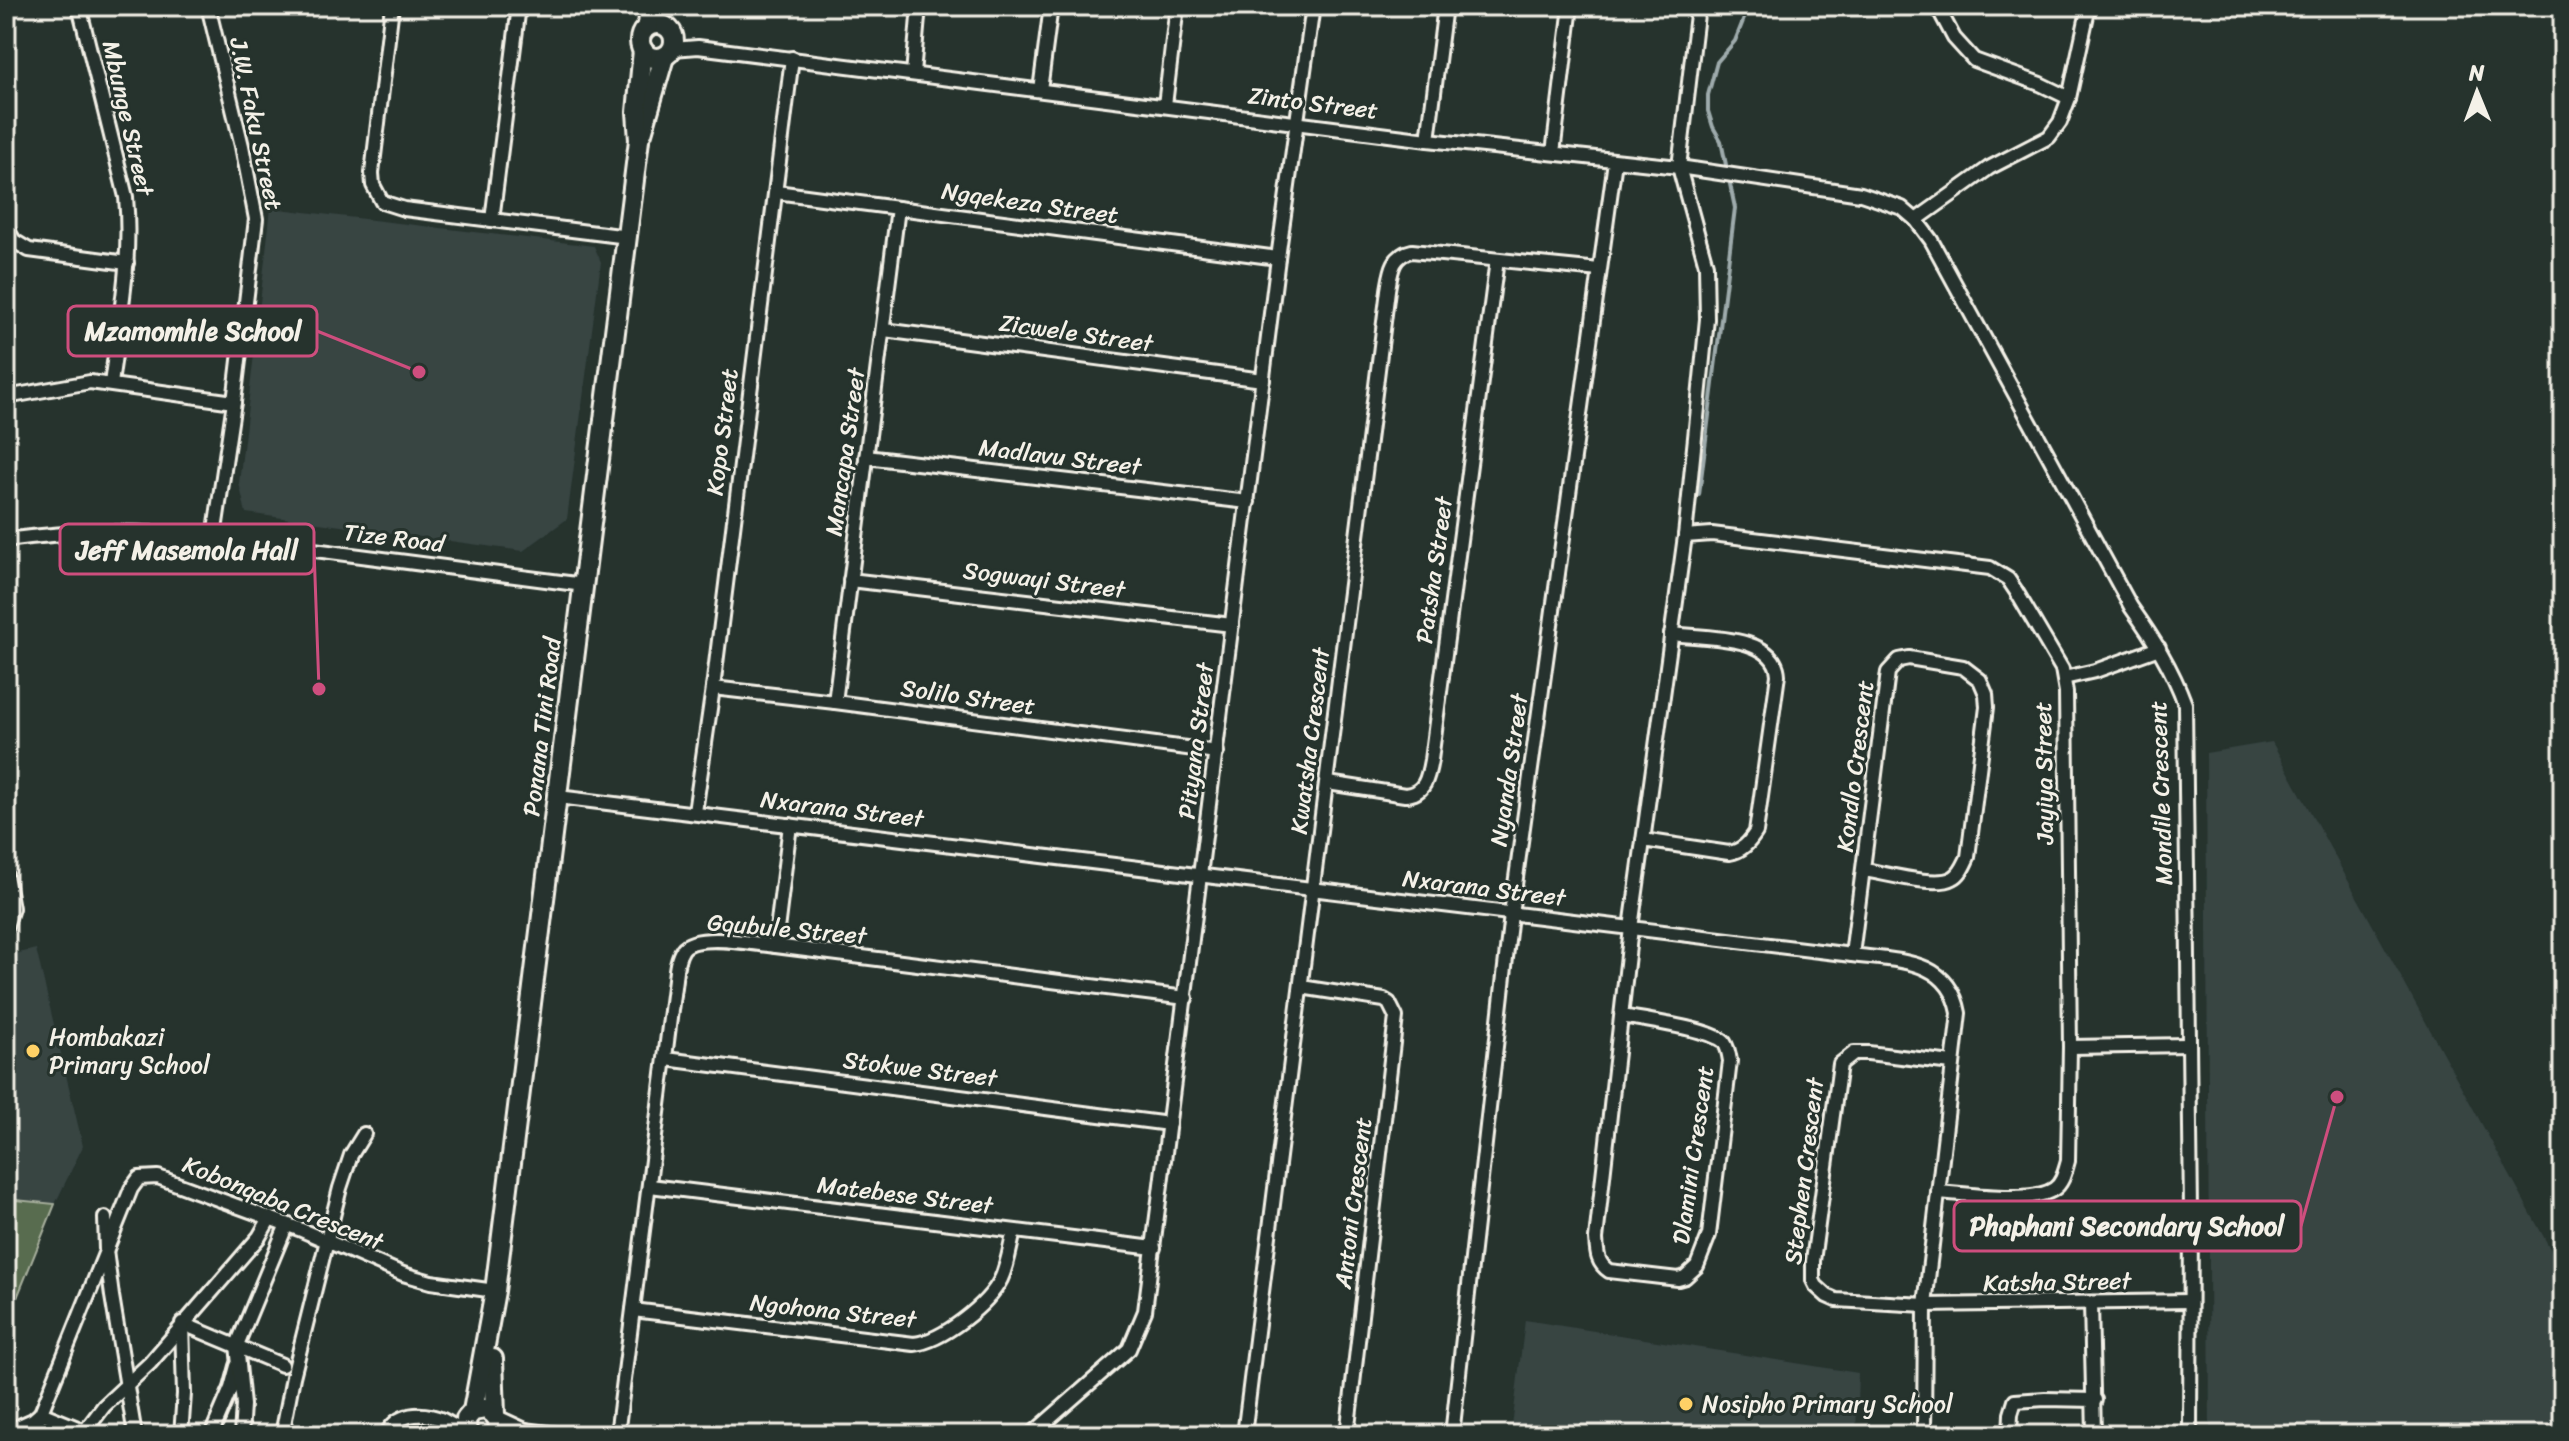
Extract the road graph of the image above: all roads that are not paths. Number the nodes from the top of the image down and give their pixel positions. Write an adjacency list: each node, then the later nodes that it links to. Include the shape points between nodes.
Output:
1 (79, 6): 38 (street, Mbunge Street, via 126,197)
2 (208, 6): 44 (street, J.W. Faku Street, via 256,219)
3 (392, 6): 32 (street, via 373,159 376,194 390,206)
4 (519, 6): 32 (street)
5 (650, 6): 16 (street)
6 (668, 6): 17 (street, Ponana Tini Road)
7 (919, 6): 20 (street)
8 (1051, 6): 21 (street)
9 (1177, 6): 23 (street)
10 (1313, 6): 24 (street, Pityana Street)
11 (1445, 6): 26 (street)
12 (1571, 6): 27 (street)
13 (1698, 6): 29 (street)
14 (1937, 6): 22 (street, via 1954,38 1974,60)
15 (2089, 6): 22 (street)
16 (648, 26): 17 (street, via 661,23); 18 (street, via 640,40)
17 (670, 42): 18 (street, via 652,57); 19 (street, Zinto Street); 25 (street, Ponana Tini Road)
18 (643, 50): 25 (street, Ponana Tini Road)
19 (792, 58): 20 (street, Zinto Street); 30 (street, Kopo Street)
20 (913, 74): 21 (street, Zinto Street)
21 (1040, 90): 23 (street, Zinto Street)
22 (2069, 98): 33 (street, via 2049,137 1989,168)
23 (1165, 105): 24 (street, Zinto Street)
24 (1298, 124): 26 (street, Zinto Street); 36 (street, Pityana Street)
25 (639, 140): 35 (street, Ponana Tini Road)
26 (1428, 140): 27 (street, Zinto Street)
27 (1553, 153): 28 (street, Zinto Street)
28 (1615, 161): 29 (street, Zinto Street); 39 (street, Nyanda Street)
29 (1679, 167): 33 (street, Zinto Street, via 1861,194 1902,208); 47 (street, via 1702,244 1708,287)
30 (776, 192): 31 (street, Ngqekeza Street); 56 (street, Kopo Street)
31 (898, 208): 36 (street, Ngqekeza Street); 40 (street, Mancapa Street)
32 (492, 220): 35 (street)
33 (1916, 220): 54 (street, Mondile Crescent, via 2131,607)
34 (6, 227): 38 (street, via 14,241 29,250)
35 (628, 237): 51 (street, Ponana Tini Road)
36 (1278, 258): 41 (street, Pityana Street)
37 (1497, 260): 39 (street, Kwatsha Crescent); 59 (street, Patsha Street, via 1426,783 1413,795); 59 (street, Kwatsha Crescent, via 1412,251 1393,264)
38 (127, 263): 42 (street, Mbunge Street)
39 (1599, 270): 68 (street, Nyanda Street)
40 (884, 330): 41 (street, Zicwele Street); 45 (street, Mancapa Street)
41 (1263, 380): 46 (street, Pityana Street)
42 (111, 384): 43 (street, via 72,384); 44 (street)
43 (6, 397)
44 (234, 402): 48 (street, J.W. Faku Street)
45 (866, 457): 46 (street, Madlavu Street); 50 (street, Mancapa Street)
46 (1248, 502): 52 (street, Pityana Street)
47 (1685, 536): 53 (street); 55 (street, Jayiya Street, via 1712,534 1990,568 2008,579)
48 (214, 537): 49 (street, Tize Road, via 124,531); 51 (street, Tize Road)
49 (6, 540)
50 (850, 580): 52 (street, Sogwayi Street); 57 (street, Mancapa Street)
51 (584, 585): 60 (street, Ponana Tini Road)
52 (1232, 625): 58 (street, Pityana Street)
53 (1671, 634): 63 (street); 63 (street, via 1748,642 1770,656 1778,675 1751,840 1729,853)
54 (2159, 648): 55 (street); 76 (street, Mondile Crescent, via 2185,704)
55 (2064, 678): 77 (street, Jayiya Street)
56 (713, 688): 57 (street, Solilo Street); 61 (street, Kopo Street)
57 (835, 702): 58 (street, Solilo Street)
58 (1217, 752): 66 (street, Pityana Street)
59 (1328, 783): 67 (street, Kwatsha Crescent)
60 (558, 797): 61 (street, Nxarana Street); 91 (street, Ponana Tini Road)
61 (695, 812): 62 (street, Nxarana Street)
62 (790, 825): 66 (street, Nxarana Street); 71 (street)
63 (1643, 840): 70 (street)
64 (1864, 870): 64 (street, Kondlo Crescent, via 1892,666 1909,658 1968,670 1980,680 1987,707 1968,857 1957,876 1940,882); 72 (street, Kondlo Crescent)
65 (6, 875): 69 (street, via 12,908)
66 (1201, 877): 67 (street, Nxarana Street); 74 (street, Pityana Street)
67 (1312, 890): 68 (street, Nxarana Street); 73 (street, Kwatsha Crescent)
68 (1511, 914): 70 (street, Nxarana Street); 124 (street, Nyanda Street)
69 (6, 927)
70 (1631, 928): 72 (street, Nxarana Street); 75 (street, Dlamini Crescent)
71 (775, 946): 74 (street, Gqubule Street); 78 (street, Gqubule Street, via 699,940 683,950)
72 (1852, 955): 79 (street, Nxarana Street, via 1922,966 1941,977 1959,1013)
73 (1301, 987): 122 (street, Kwatsha Crescent); 123 (street, Antoni Crescent, via 1389,1003 1395,1012)
74 (1186, 998): 80 (street, Pityana Street)
75 (1622, 1016): 75 (street, Dlamini Crescent, via 1597,1256 1603,1267 1619,1274 1678,1279 1697,1266 1709,1235 1728,1049 1708,1034)
76 (2188, 1045): 77 (street); 92 (street, Mondile Crescent)
77 (2070, 1047): 83 (street, Jayiya Street, via 2068,1161 2054,1189 2030,1197)
78 (666, 1059): 80 (street, Stokwe Street); 82 (street, Gqubule Street)
79 (1952, 1063): 83 (street, Nxarana Street); 94 (street, Stephen Crescent, via 1854,1053 1840,1064 1813,1261 1813,1280 1836,1300)
80 (1169, 1124): 89 (street, Pityana Street)
81 (364, 1134): 88 (street, via 351,1155)
82 (650, 1186): 87 (street, Matebese Street); 95 (street, Gqubule Street)
83 (1938, 1192): 94 (street, Nxarana Street)
84 (105, 1218): 90 (street)
85 (270, 1218): 86 (street, Kobonqaba Crescent); 90 (street, Kobonqaba Crescent, via 144,1176 135,1181); 97 (street)
86 (287, 1224): 88 (street, Kobonqaba Crescent); 98 (street)
87 (1014, 1231): 89 (street, Matebese Street); 95 (street, Ngohona Street, via 1004,1272 993,1291 928,1343)
88 (326, 1242): 91 (street, Kobonqaba Crescent, via 419,1280); 116 (street)
89 (1154, 1248): 121 (street, Pityana Street, via 1145,1311 1129,1349)
90 (106, 1250): 101 (street); 103 (street, Kobonqaba Crescent)
91 (495, 1291): 96 (street, Ponana Tini Road)
92 (2190, 1301): 93 (street, Katsha Street); 128 (street, Mondile Crescent)
93 (2091, 1303): 94 (street, Katsha Street); 102 (street)
94 (1925, 1305): 125 (street, Nxarana Street)
95 (633, 1310): 120 (street, Gqubule Street)
96 (491, 1321): 104 (street, Ponana Tini Road); 106 (street, Ponana Tini Road)
97 (186, 1323): 98 (street); 101 (street); 113 (street)
98 (237, 1345): 99 (street); 100 (street)
99 (239, 1359): 114 (street); 115 (street)
100 (282, 1365)
101 (126, 1386): 109 (street, via 104,1406); 112 (street)
102 (2095, 1400): 126 (street, via 2015,1401); 127 (street)
103 (41, 1413): 108 (street); 109 (street); 111 (street, Kobonqaba Crescent)
104 (472, 1413): 105 (street); 106 (street, via 485,1409); 110 (street, Ponana Tini Road, via 466,1419)
105 (442, 1419): 110 (street); 117 (street, via 403,1416)
106 (496, 1422): 107 (street)
107 (525, 1430): 118 (street); 119 (street)
108 (6, 1432)
109 (87, 1434)
110 (467, 1434)
111 (32, 1435)
112 (135, 1435)
113 (181, 1435)
114 (211, 1435)
115 (241, 1435)
116 (282, 1435)
117 (386, 1435)
118 (507, 1435)
119 (565, 1435)
120 (617, 1435)
121 (1031, 1435)
122 (1244, 1435)
123 (1347, 1435)
124 (1452, 1435)
125 (1924, 1435)
126 (2010, 1435)
127 (2094, 1435)
128 (2190, 1435)

